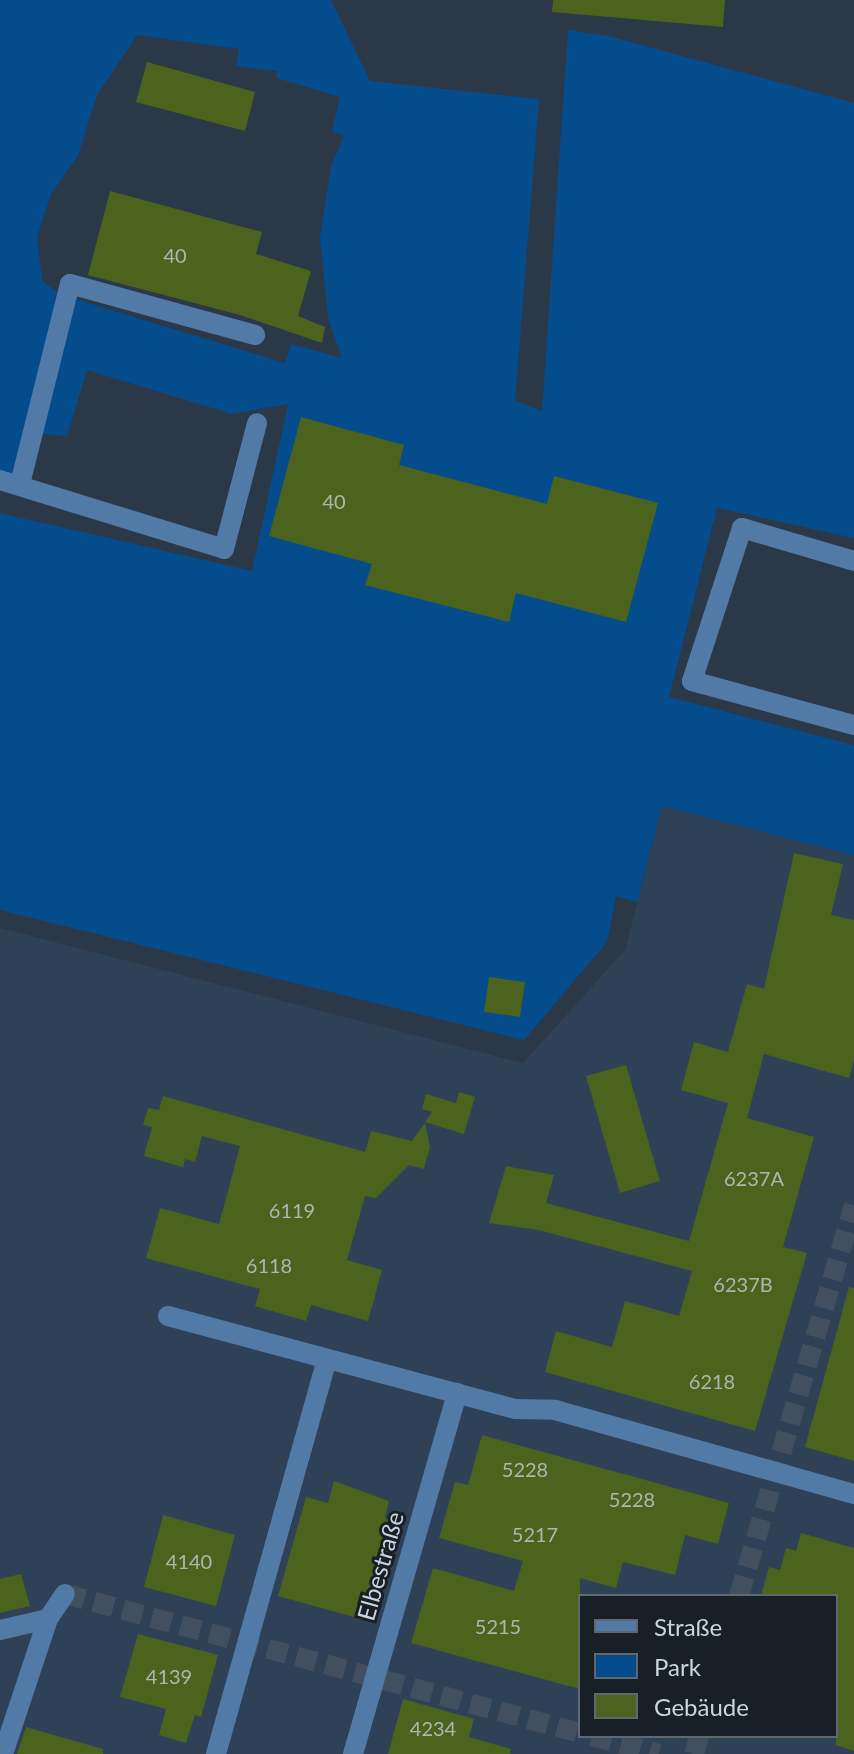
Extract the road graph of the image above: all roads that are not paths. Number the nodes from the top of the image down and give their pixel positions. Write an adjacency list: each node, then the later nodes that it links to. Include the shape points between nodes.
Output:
1 (255, 335): 3 (lane, via 70,284)
2 (257, 423): 3 (lane, via 224,549)
3 (10, 482)
4 (854, 561): 5 (lane, via 742,528 692,681)
5 (854, 725)
6 (168, 1316): 7 (lane)
7 (327, 1359): 8 (lane); 14 (lane)
8 (457, 1393): 9 (lane, via 516,1409 555,1410); 15 (lane, Elbestraße)
9 (854, 1494)
10 (65, 1594): 11 (lane)
11 (48, 1619): 12 (lane); 13 (lane)
12 (0, 1630)
13 (3, 1754)
14 (216, 1754)
15 (353, 1754)

